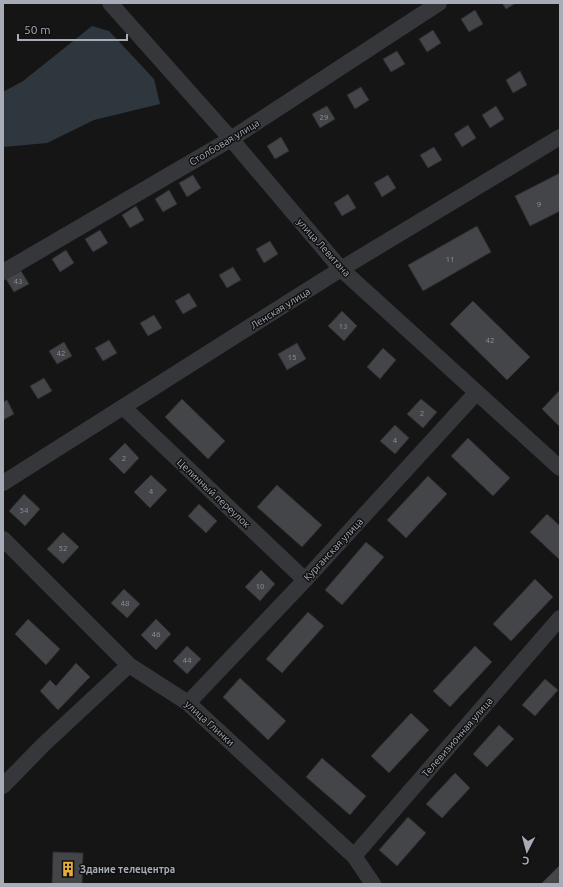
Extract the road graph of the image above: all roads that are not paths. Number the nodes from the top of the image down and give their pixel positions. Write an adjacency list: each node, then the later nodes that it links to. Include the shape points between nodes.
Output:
1 (110, 3): 4 (street, улица Левитана)
2 (439, 3): 4 (street, Столбовая улица)
3 (560, 137): 5 (street, Ленская улица)
4 (230, 139): 5 (street, улица Левитана); 6 (street, Столбовая улица)
5 (341, 269): 7 (street, улица Левитана); 8 (street, Ленская улица)
6 (3, 272)
7 (476, 393): 9 (street, улица Левитана); 12 (street, Курганская улица)
8 (122, 407): 10 (street, Ленская улица); 12 (street, Целинный переулок)
9 (560, 468)
10 (3, 483)
11 (3, 538): 14 (street, улица Глинки)
12 (305, 580): 15 (street, Курганская улица)
13 (560, 618): 17 (street, Телевизионная улица)
14 (129, 665): 15 (street, улица Глинки); 16 (street)
15 (188, 702): 17 (street, улица Глинки)
16 (3, 786)
17 (354, 856): 18 (street, улица Глинки)
18 (373, 884)

